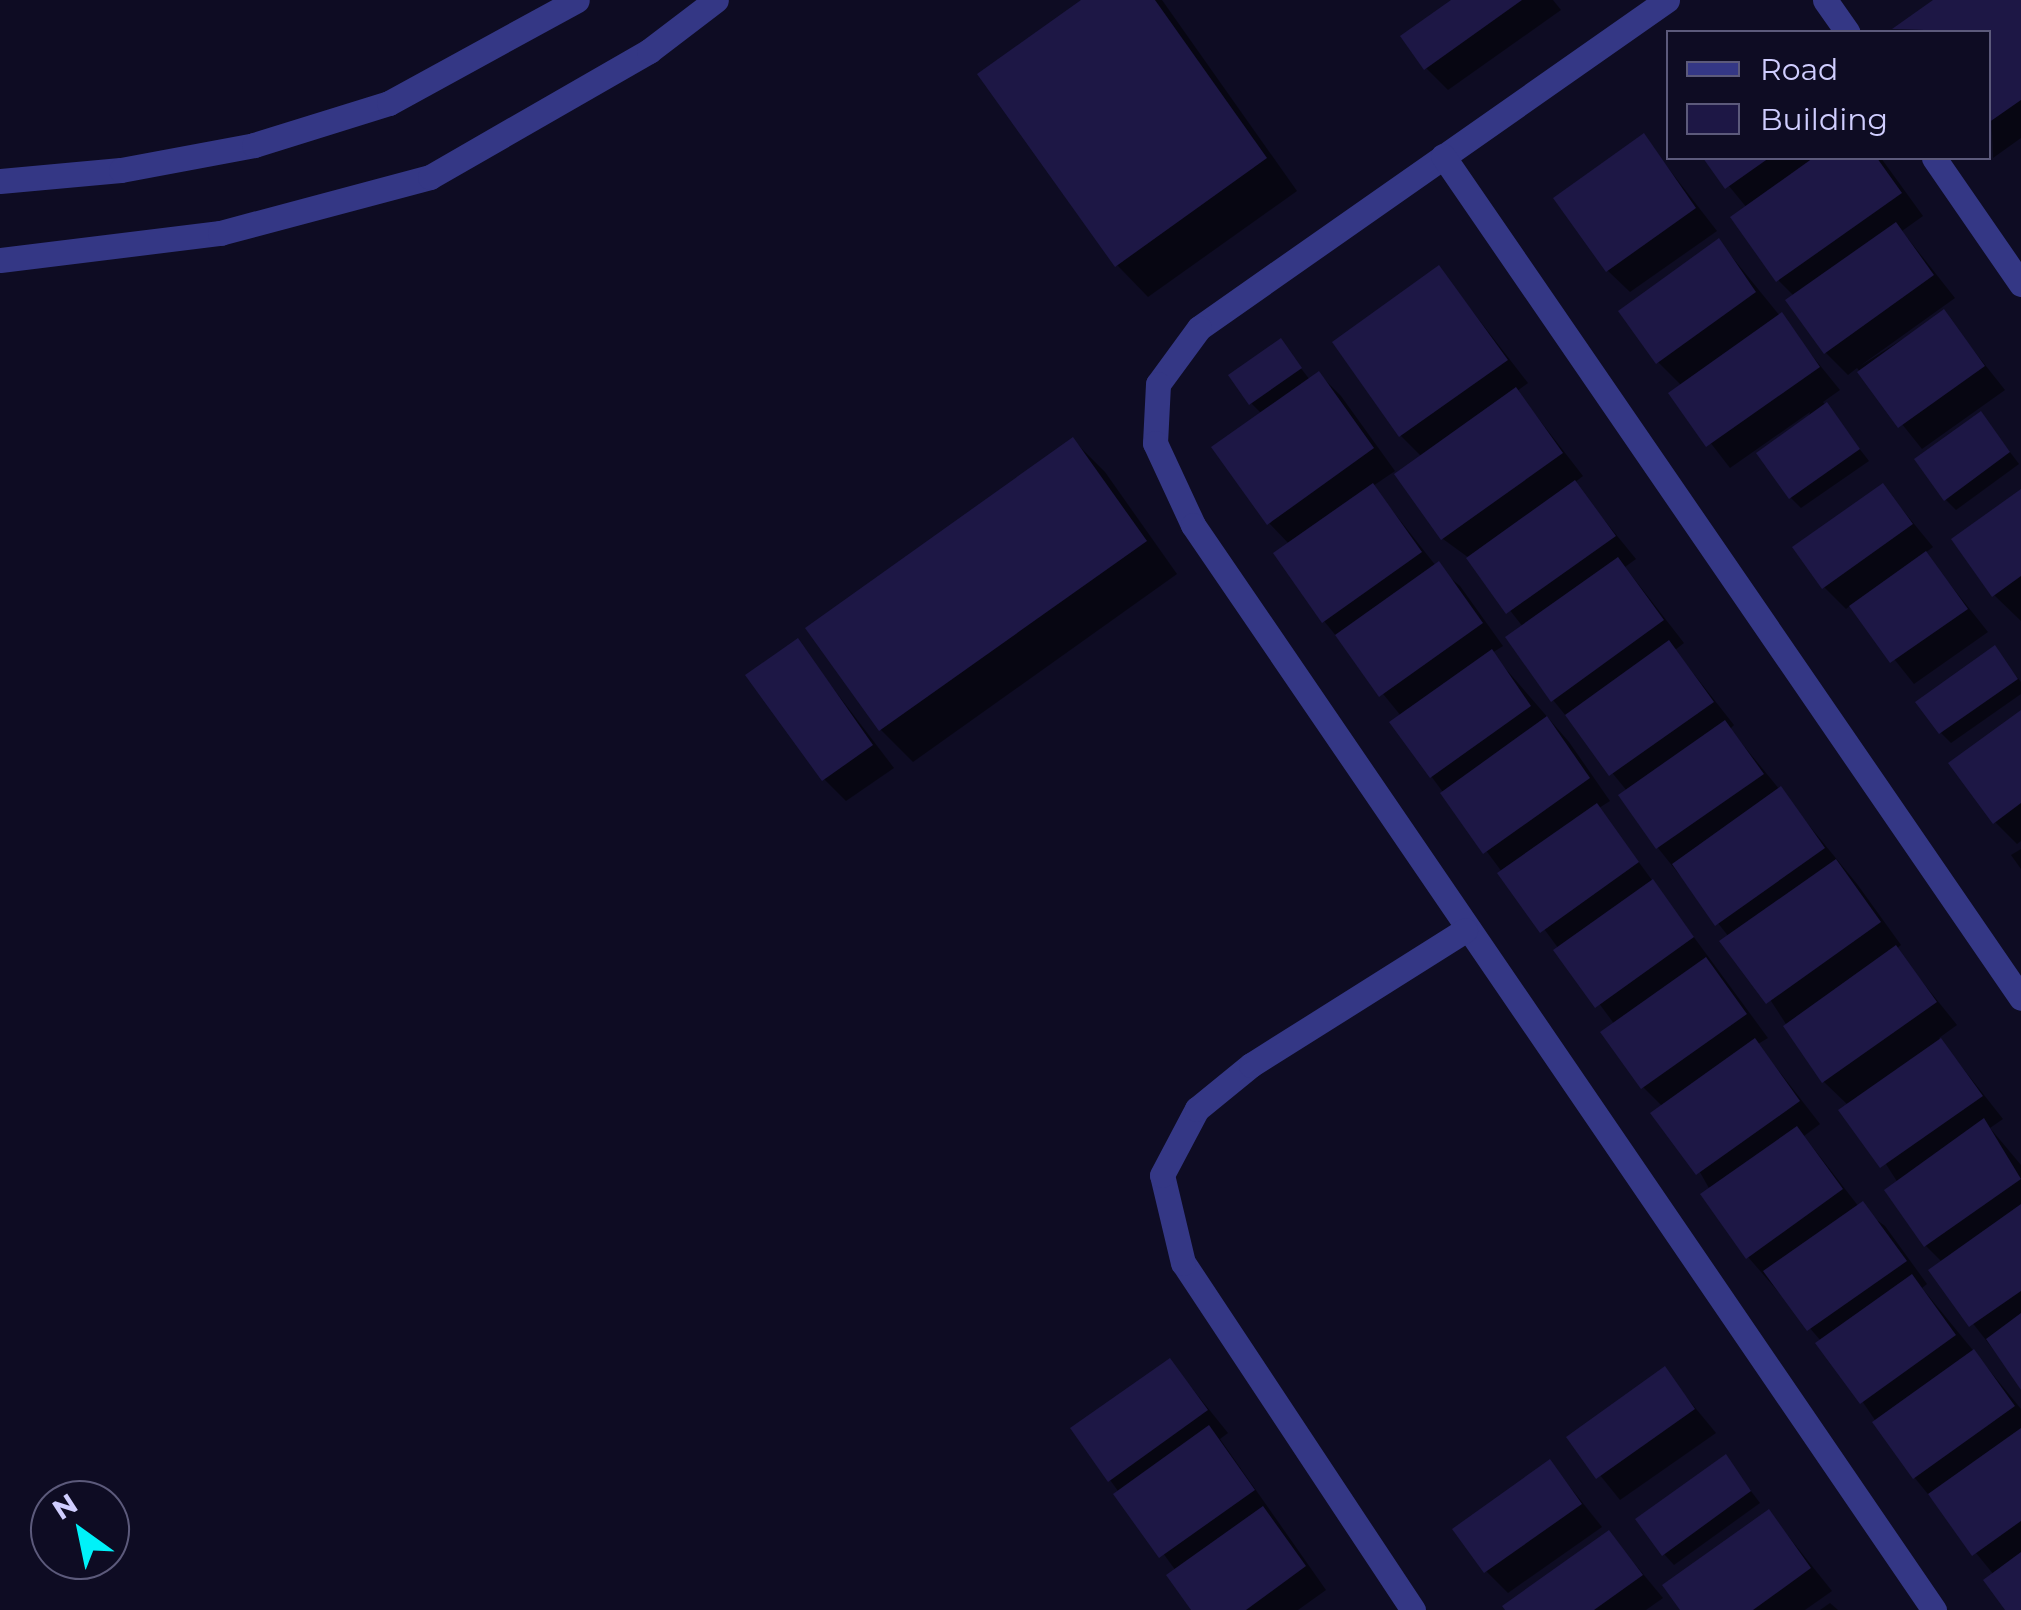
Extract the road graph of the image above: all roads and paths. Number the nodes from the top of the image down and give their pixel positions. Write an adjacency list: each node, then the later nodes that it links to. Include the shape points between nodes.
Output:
1 (577, 0): 8 (street, via 388,103 254,145 121,170)
2 (716, 0): 9 (street, via 649,50 430,178 220,234)
3 (1667, 0): 6 (street)
4 (1825, 0): 5 (street)
5 (1846, 30)
6 (1443, 156): 11 (street, via 1199,328 1158,384 1154,443 1193,525); 12 (street)
7 (1935, 160): 10 (street)
8 (0, 181)
9 (0, 260)
10 (2021, 284)
11 (1465, 930): 13 (street, via 1251,1065 1197,1109 1162,1176 1183,1264); 14 (street)
12 (2021, 998)
13 (1413, 1610)
14 (1934, 1610)

